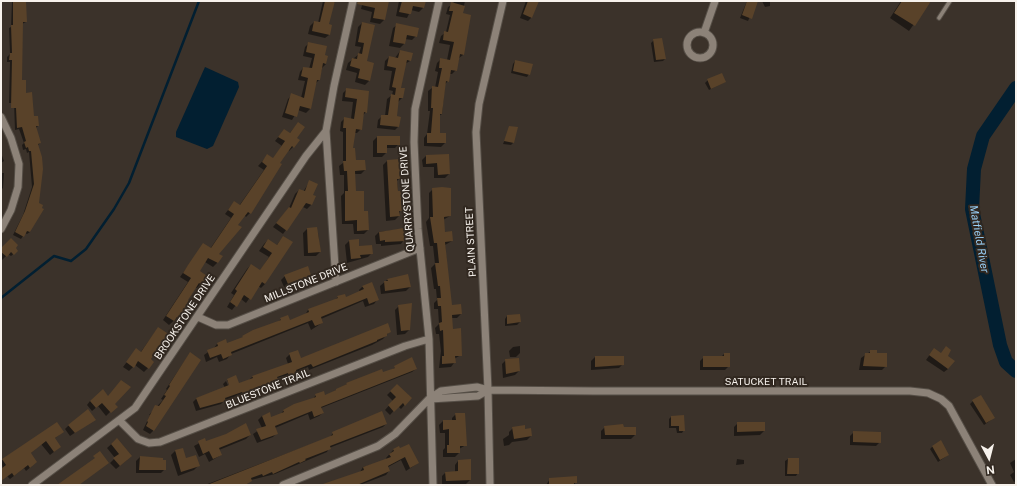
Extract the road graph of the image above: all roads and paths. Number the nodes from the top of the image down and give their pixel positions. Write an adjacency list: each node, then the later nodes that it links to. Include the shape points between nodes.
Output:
1 (353, 1): 9 (street)
2 (439, 1): 11 (street, QUARRYSTONE DRIVE, via 415,109 414,171)
3 (503, 1): 15 (street, PLAIN STREET, via 479,104 476,132)
4 (715, 1): 7 (street)
5 (950, 1): 6 (lane)
6 (939, 18)
7 (704, 32)
8 (1, 117): 10 (street, via 19,164 18,187 11,210)
9 (326, 131): 12 (street); 13 (street, BROOKSTONE DRIVE, via 306,156)
10 (1, 229)
11 (420, 248): 12 (street, MILLSTONE DRIVE); 14 (street, QUARRYSTONE DRIVE)
12 (336, 282): 13 (street, MILLSTONE DRIVE, via 228,325 216,325)
13 (198, 317): 17 (street, BROOKSTONE DRIVE, via 139,403)
14 (429, 339): 16 (street, QUARRYSTONE DRIVE); 17 (street, BLUESTONE TRAIL, via 405,346 160,442 149,443 138,439)
15 (488, 390): 16 (street, SATUCKET TRAIL, via 478,396); 21 (street, PLAIN STREET); 22 (street, SATUCKET TRAIL, via 928,393 949,406)
16 (429, 399): 19 (street, via 394,434 378,446); 20 (street, QUARRYSTONE DRIVE)
17 (120, 421): 18 (street, BROOKSTONE DRIVE)
18 (32, 485)
19 (283, 485)
20 (432, 485)
21 (490, 485)
22 (992, 485)

